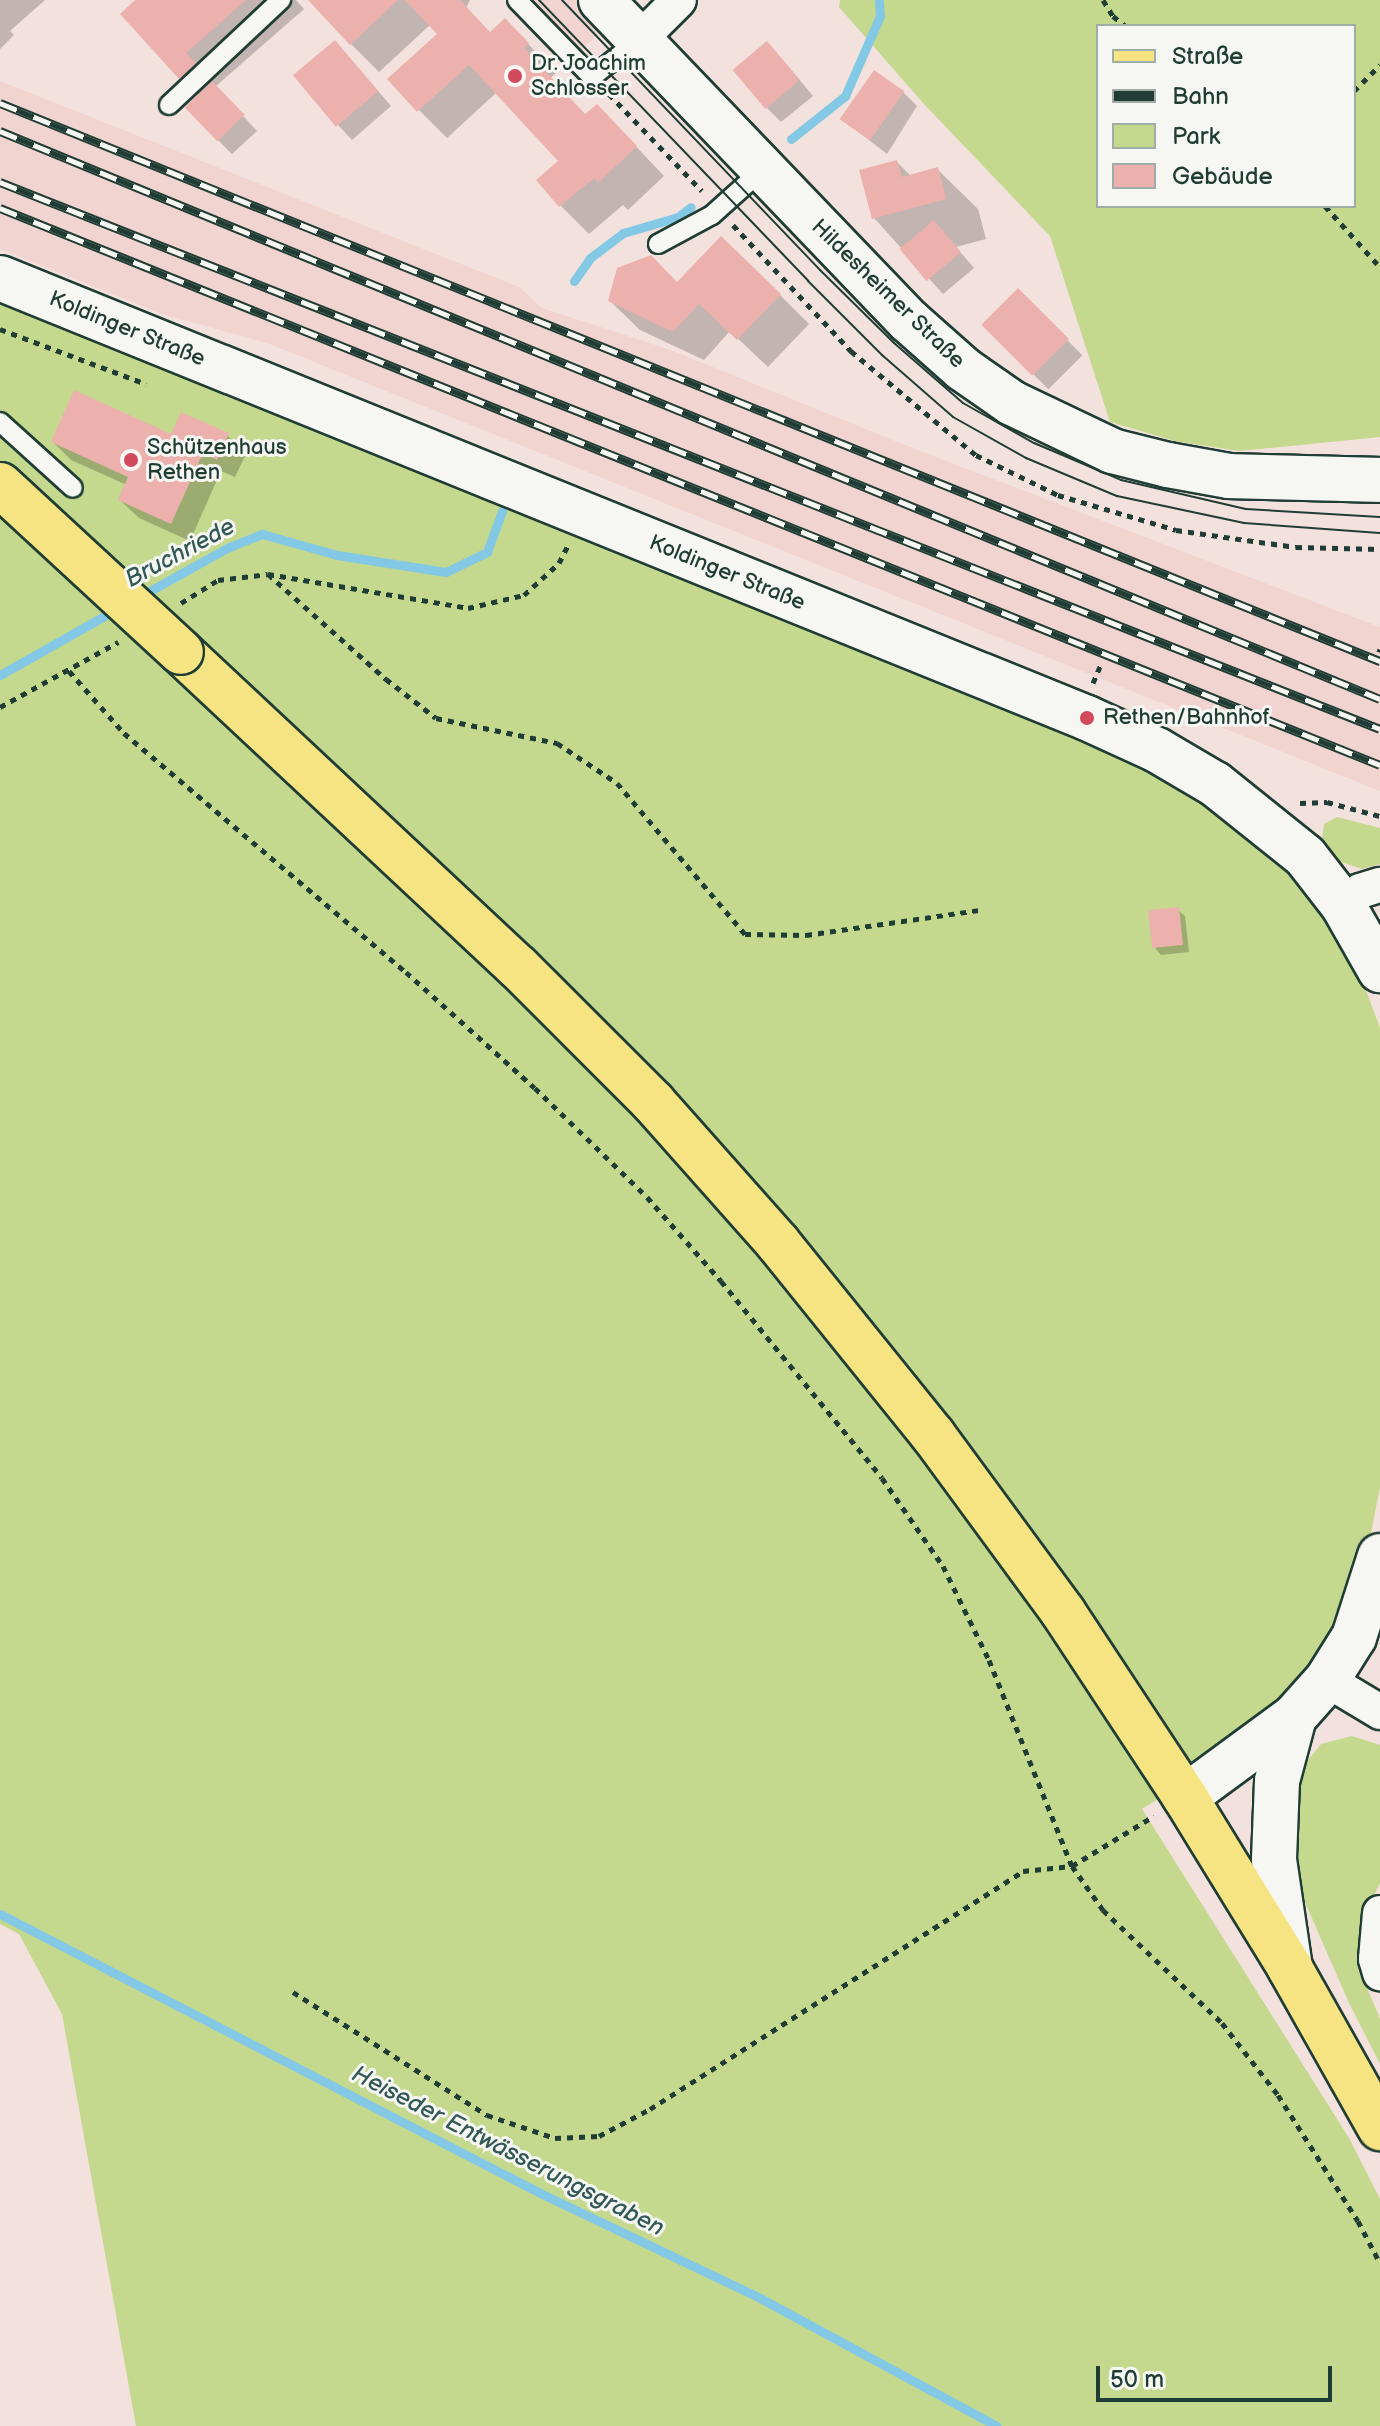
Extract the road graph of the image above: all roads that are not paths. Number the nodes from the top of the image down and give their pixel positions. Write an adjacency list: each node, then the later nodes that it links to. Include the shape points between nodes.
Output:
1 (281, 0): 6 (lane)
2 (517, 0): 5 (lane, via 592,77)
3 (601, 0): 5 (street, Hildesheimer Straße)
4 (679, 0): 5 (street)
5 (640, 39): 7 (street, Hildesheimer Straße)
6 (169, 105)
7 (763, 169): 8 (lane, via 712,215); 11 (street, Hildesheimer Straße, via 909,321 963,369 1063,429 1112,451 1229,476)
8 (658, 244)
9 (0, 278): 14 (street, Koldinger Straße, via 1087,718 1215,784)
10 (0, 422): 13 (lane)
11 (1380, 480)
12 (0, 485): 20 (main road, bridge, via 518,967 653,1102 778,1243 970,1485 1063,1612)
13 (73, 488)
14 (1362, 895): 15 (street, Koldinger Straße)
15 (1380, 970)
16 (1380, 1556): 17 (street, via 1354,1637)
17 (1327, 1680): 18 (street); 19 (street)
18 (1380, 1712)
19 (1294, 1717): 20 (street); 22 (street, via 1277,1781 1274,1859)
20 (1185, 1797): 22 (main road)
21 (1380, 1913): 23 (street)
22 (1290, 1968): 24 (main road)
23 (1380, 1973)
24 (1380, 2128)

